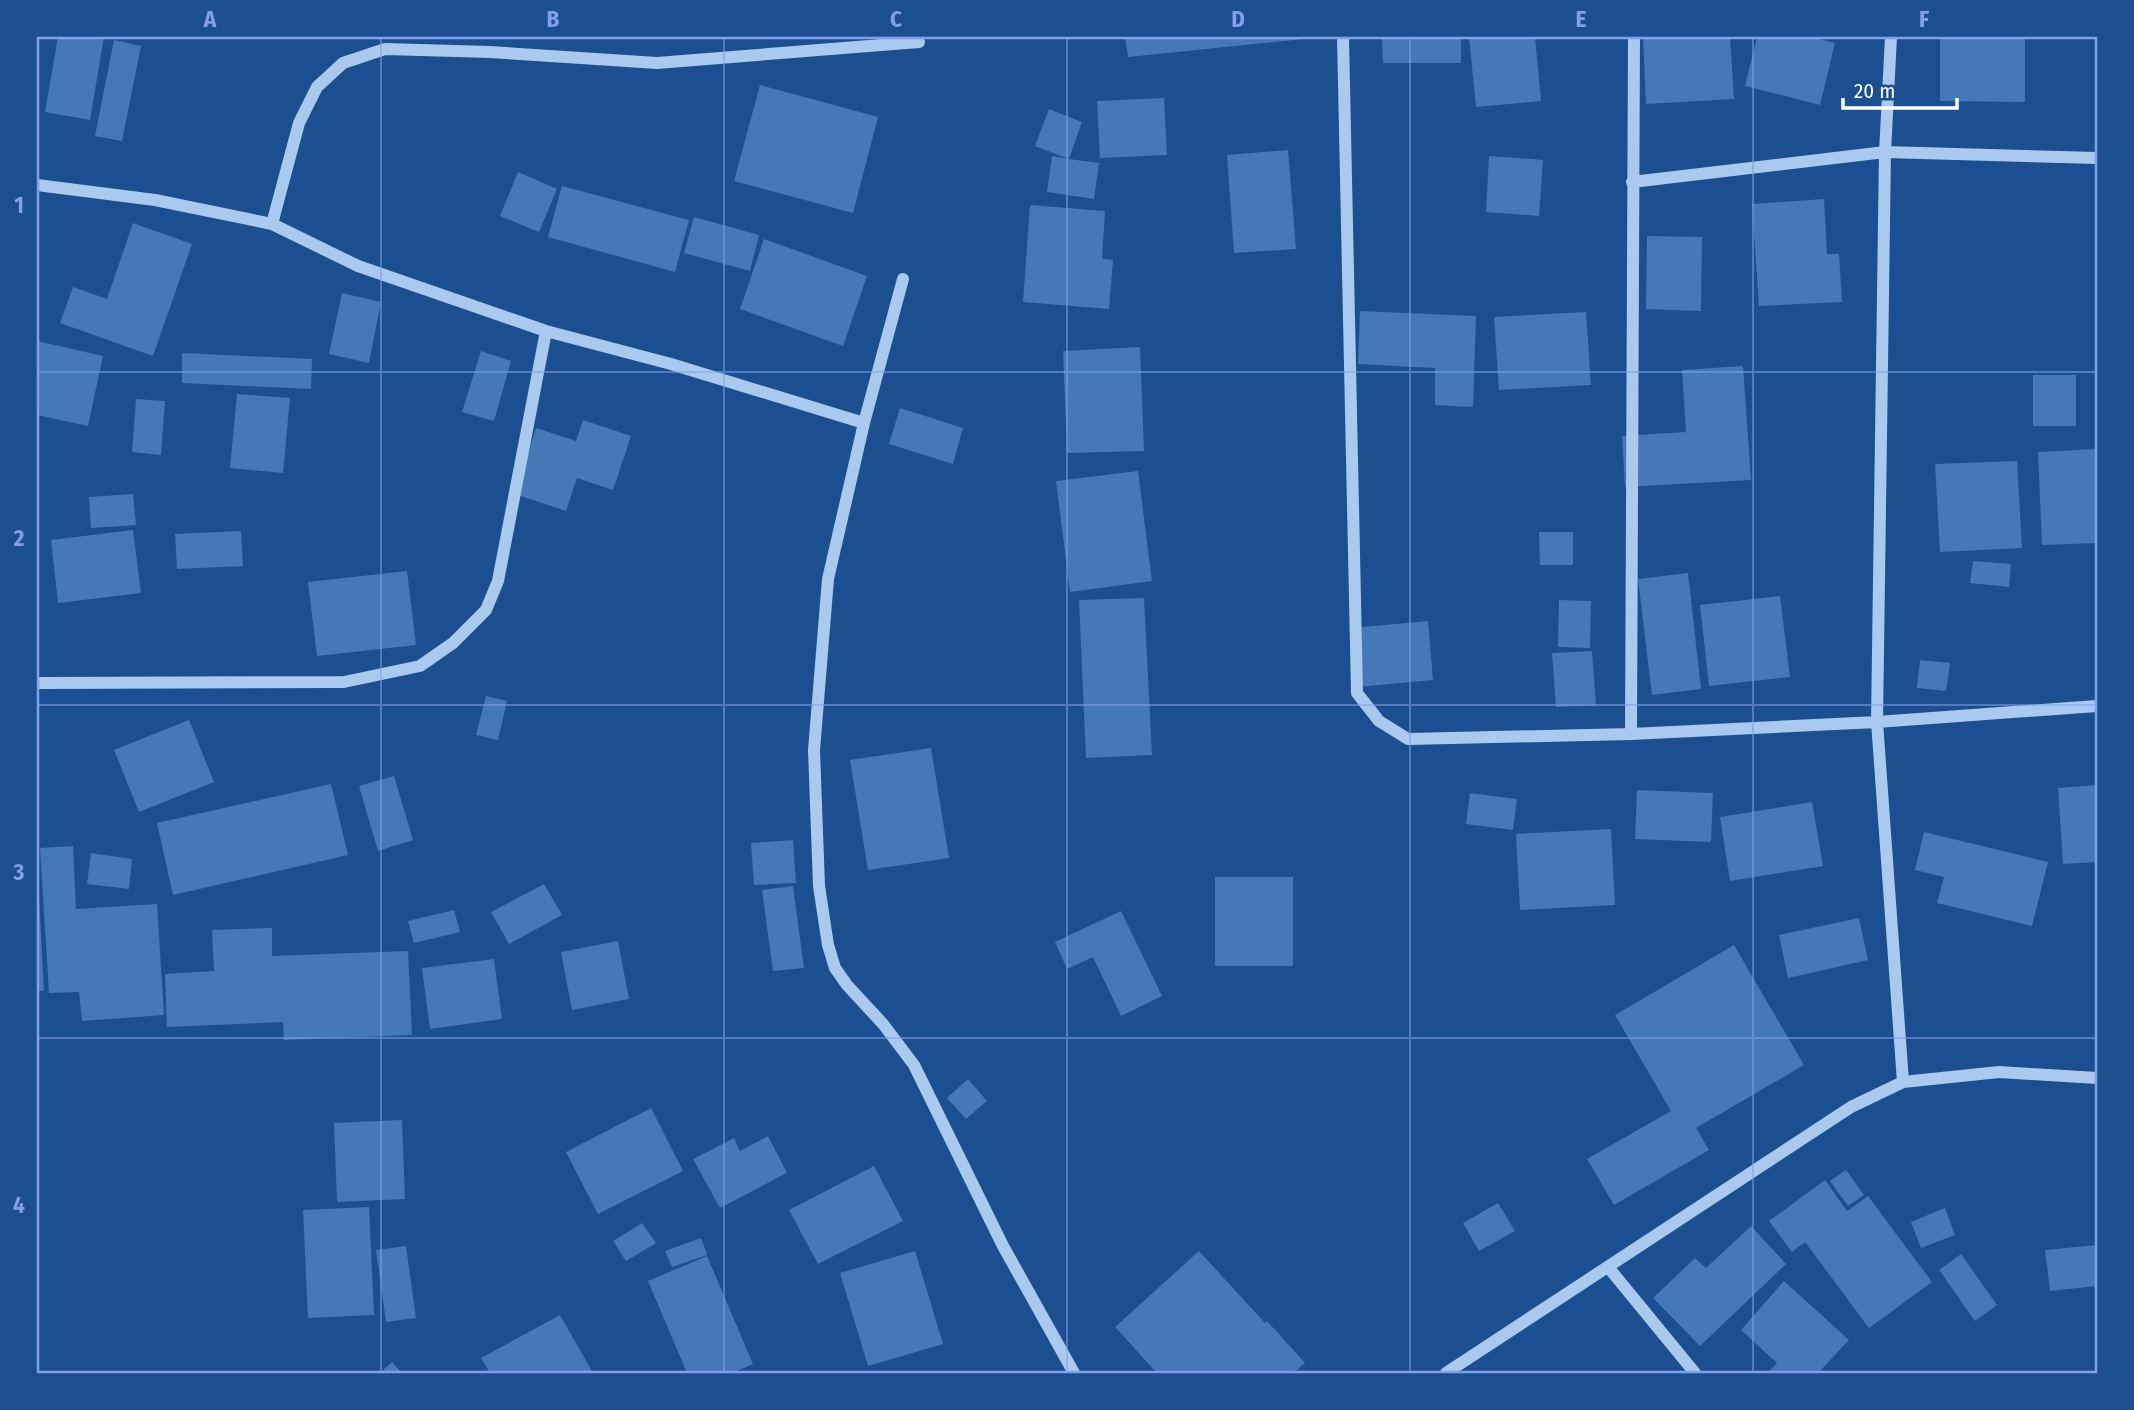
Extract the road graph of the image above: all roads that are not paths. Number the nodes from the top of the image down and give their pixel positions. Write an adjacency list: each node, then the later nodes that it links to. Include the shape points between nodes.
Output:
1 (1343, 37): 16 (street, via 1357,693 1379,722 1408,739)
2 (1634, 37): 7 (street)
3 (1891, 37): 5 (street)
4 (919, 42): 9 (street, via 657,63 385,49 343,63 317,87 299,123)
5 (1885, 152): 6 (street); 7 (street); 15 (street)
6 (2097, 158)
7 (1632, 182): 16 (street)
8 (37, 185): 9 (street, via 155,201)
9 (272, 224): 11 (street, via 358,265)
10 (904, 279): 12 (street)
11 (546, 331): 12 (street); 13 (street, via 498,581 486,611 420,666 344,682)
12 (864, 423): 20 (street, via 828,579 814,750 819,886 828,945 835,968 847,985 914,1065 1003,1245)
13 (37, 683)
14 (2097, 706): 15 (street)
15 (1877, 722): 16 (street); 18 (street)
16 (1631, 734)
17 (2097, 1079): 18 (street, via 1999,1072)
18 (1903, 1082): 19 (street, via 1851,1107)
19 (1608, 1267): 21 (street); 22 (street)
20 (1074, 1373)
21 (1446, 1373)
22 (1695, 1373)

